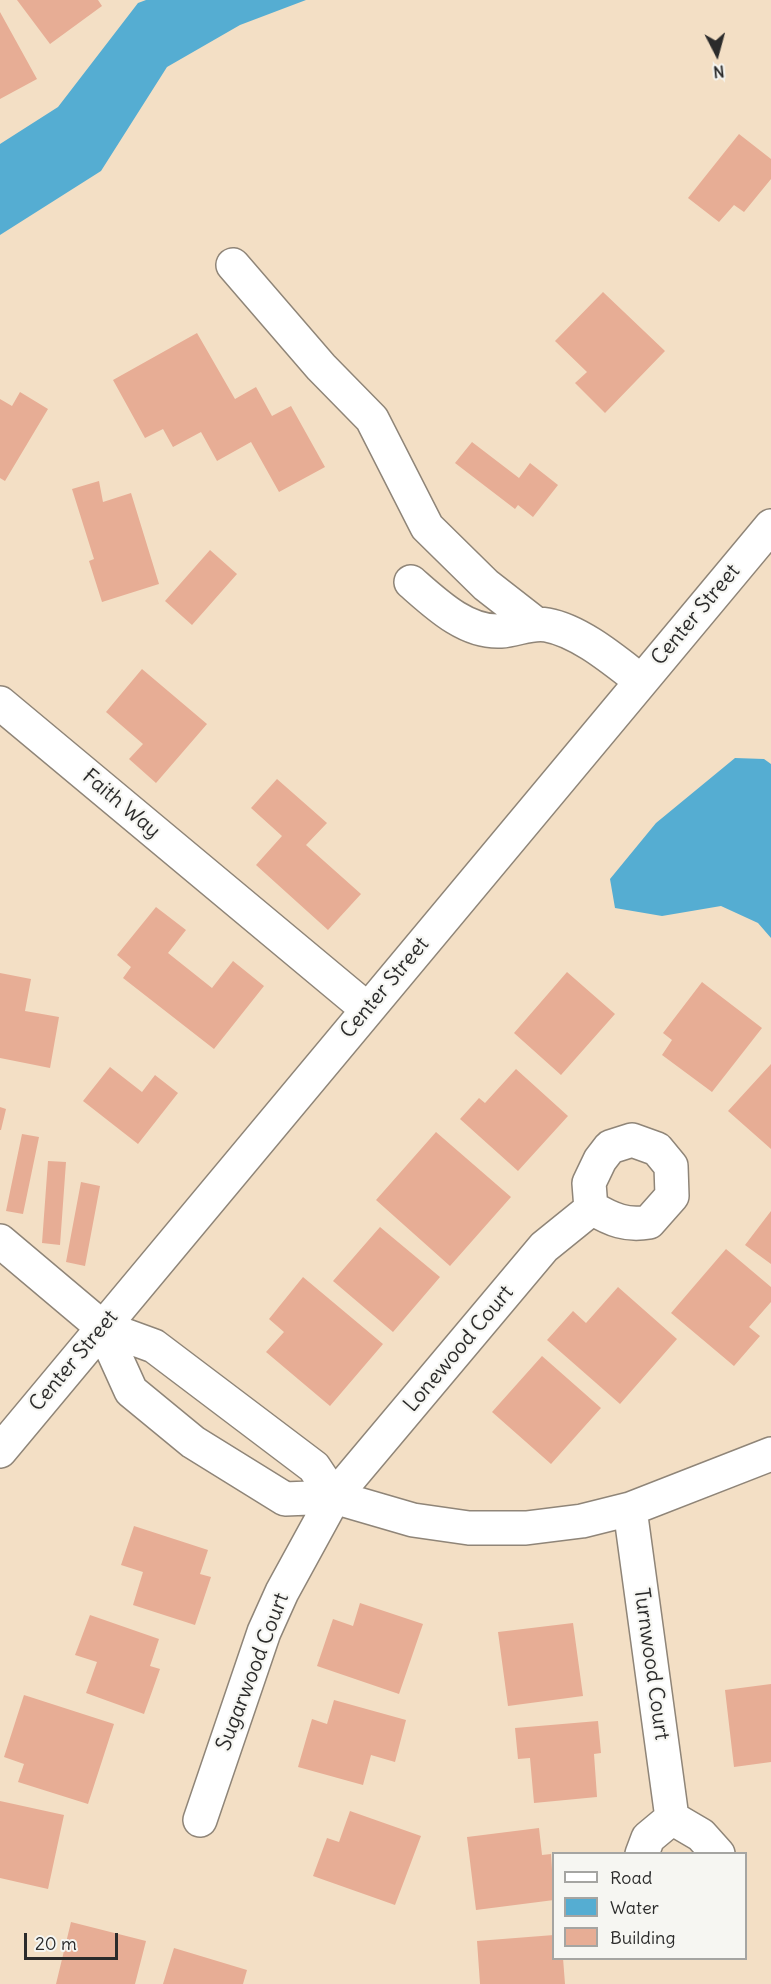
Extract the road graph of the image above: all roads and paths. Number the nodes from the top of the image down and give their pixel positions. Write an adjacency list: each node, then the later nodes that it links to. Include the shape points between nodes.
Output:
1 (233, 265): 4 (street, via 321,367 372,419 427,527 486,585)
2 (771, 525): 5 (street, Center Street)
3 (411, 582): 4 (street, via 444,611 485,630 503,631)
4 (536, 624): 5 (street, via 549,625 592,644)
5 (641, 681): 7 (street, Center Street)
6 (0, 703): 7 (street, Faith Way)
7 (367, 1009): 10 (street, Center Street)
8 (591, 1209): 13 (street, Lonewood Court, via 544,1247)
9 (0, 1241): 10 (street)
10 (102, 1327): 11 (street, Center Street); 13 (street, via 154,1346 314,1467); 13 (street, via 131,1391 193,1442 285,1499)
11 (2, 1444)
12 (771, 1454): 14 (street)
13 (334, 1497): 14 (street, via 413,1520 469,1528 526,1528 582,1521); 16 (street, Sugarwood Court, via 264,1632)
14 (630, 1509): 15 (street, Turnwood Court)
15 (672, 1818): 17 (street, via 648,1838); 18 (street, via 701,1835)
16 (200, 1820)
17 (643, 1852)
18 (716, 1852)

